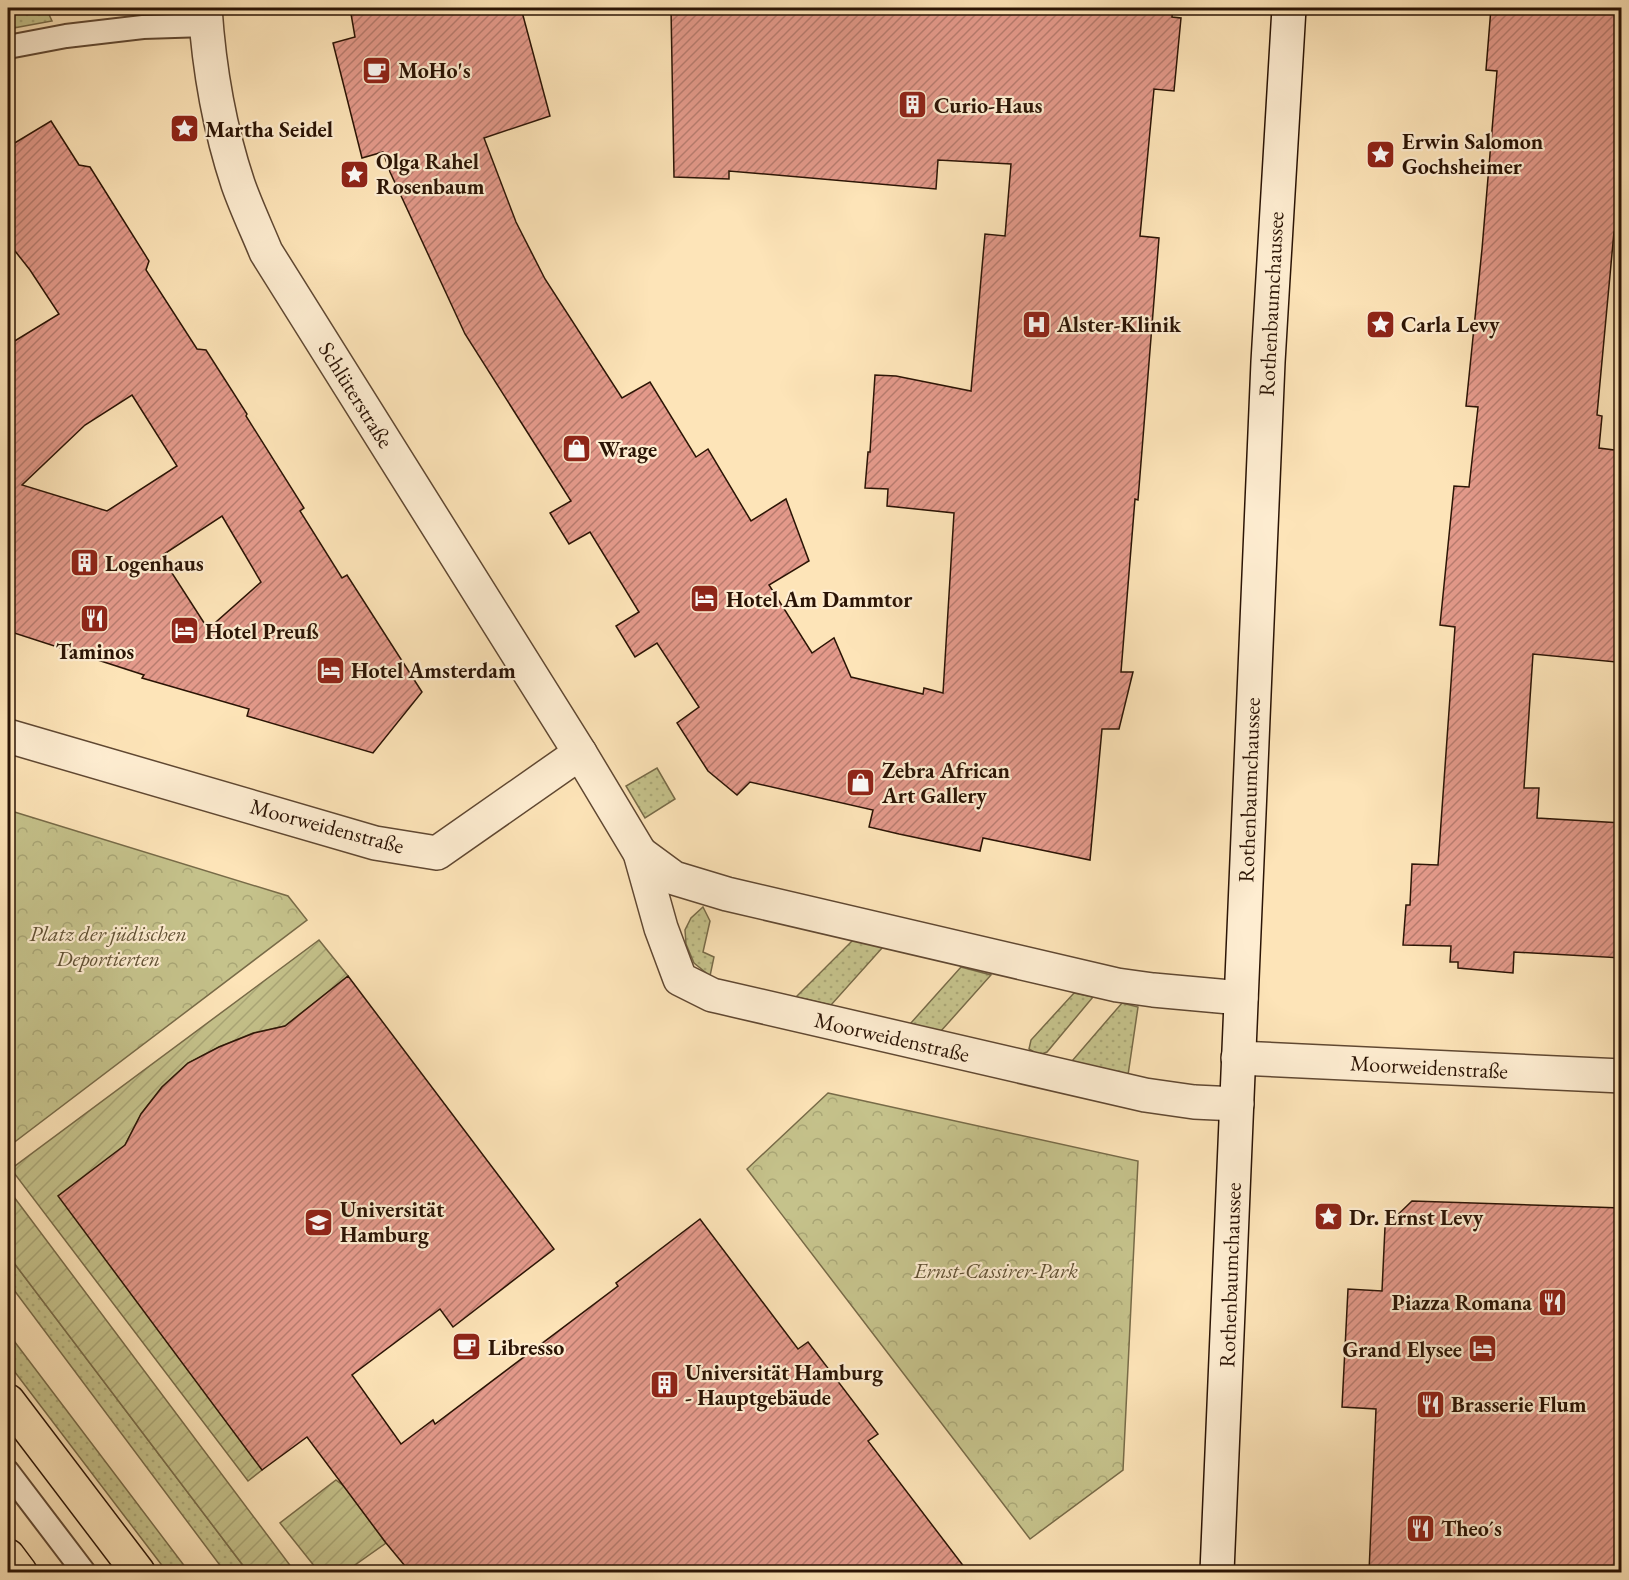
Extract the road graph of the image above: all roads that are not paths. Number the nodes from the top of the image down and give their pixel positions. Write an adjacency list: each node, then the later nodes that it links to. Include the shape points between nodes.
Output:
1 (1289, 8): 7 (street, Rothenbaumchaussee, via 1268,362)
2 (206, 16): 3 (lane); 5 (street, Schlüterstraße, via 220,119 238,185 266,252)
3 (8, 47)
4 (8, 736): 5 (street, Moorweidenstraße, via 375,843 437,852)
5 (580, 753): 6 (street, Moorweidenstraße)
6 (640, 853): 7 (street, Moorweidenstraße, via 674,878 727,894 1117,985); 10 (street, Moorweidenstraße, via 680,979 712,995 1136,1093)
7 (1240, 998): 8 (street, Rothenbaumchaussee)
8 (1238, 1058): 9 (street, Moorweidenstraße); 10 (street, Rothenbaumchaussee)
9 (1622, 1076)
10 (1237, 1104): 17 (street, Rothenbaumchaussee)
11 (8, 1401): 16 (main road)
12 (8, 1472): 15 (lane)
13 (8, 1556): 14 (main road)
14 (20, 1572)
15 (84, 1572)
16 (138, 1572)
17 (1217, 1572)

